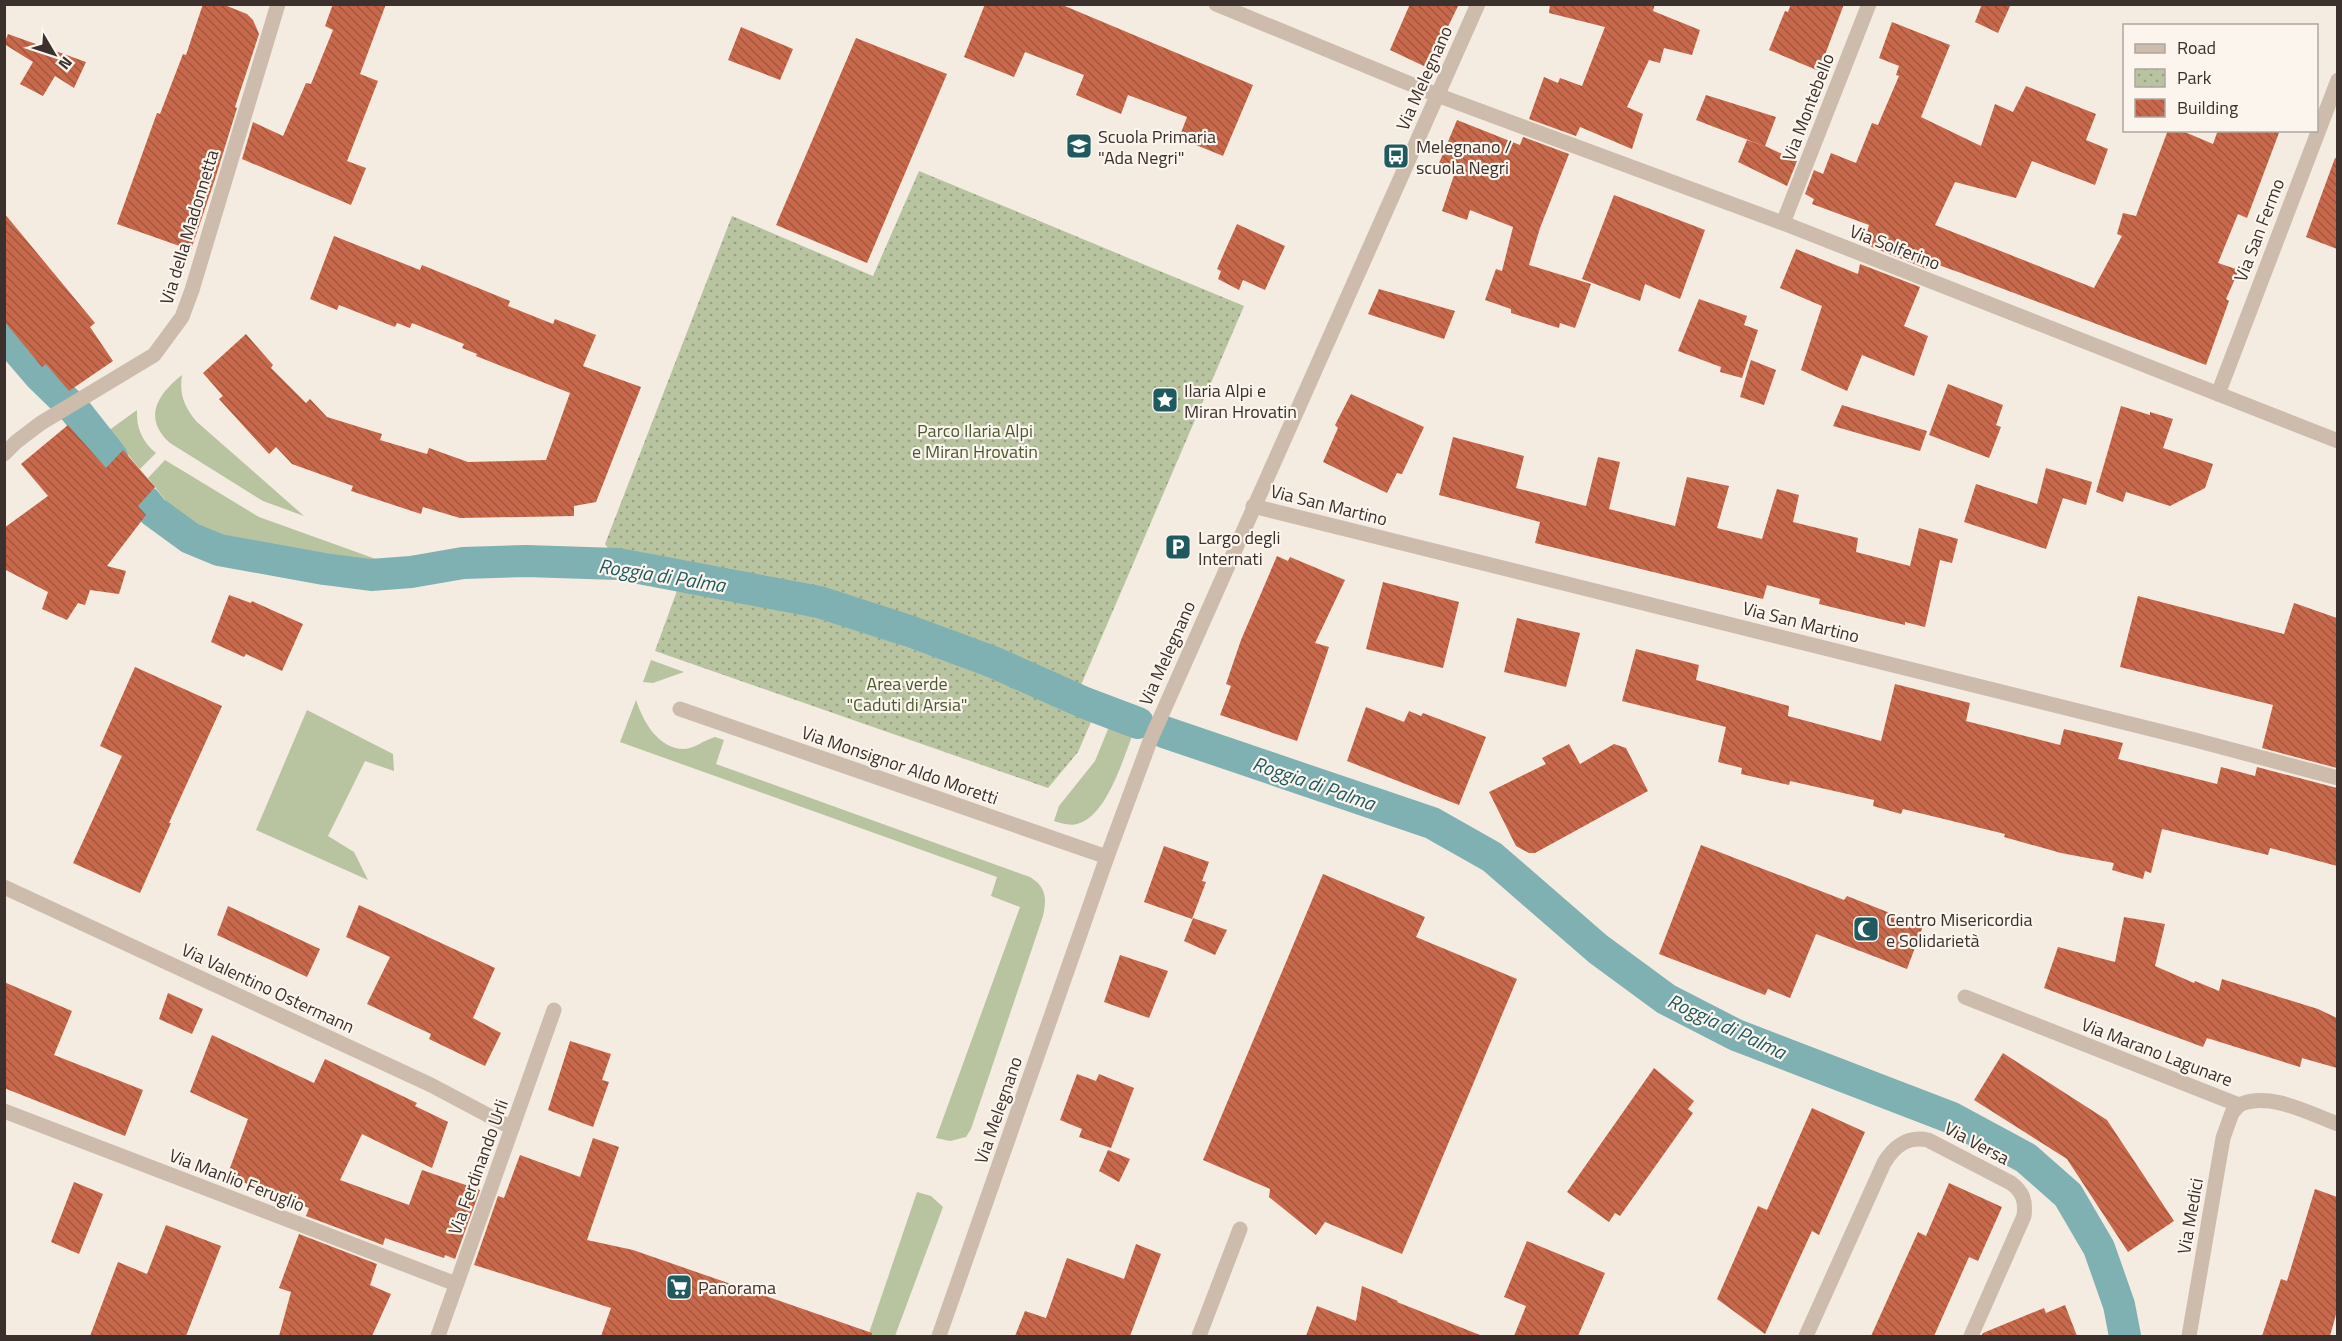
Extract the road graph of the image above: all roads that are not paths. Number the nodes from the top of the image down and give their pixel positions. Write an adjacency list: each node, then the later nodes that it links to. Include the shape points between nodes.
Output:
1 (278, 4): 11 (street, Via della Madonnetta, via 182,316 154,355)
2 (1216, 4): 6 (street, Via Solferino)
3 (1478, 4): 6 (street, Via Melegnano)
4 (1869, 4): 9 (street, Via Montebello)
5 (2337, 80): 7 (street, Via San Fermo)
6 (1437, 95): 9 (street, Via Solferino); 14 (street, Via Melegnano)
7 (2318, 130)
8 (2317, 132): 10 (street, Via San Fermo)
9 (1783, 224): 10 (street, Via Solferino)
10 (2218, 394): 12 (street, Via Solferino)
11 (10, 441): 13 (street, Via della Madonnetta)
12 (2337, 441)
13 (4, 454)
14 (1254, 506): 16 (street, Via San Martino); 17 (street, Via Melegnano, via 1150,741)
15 (681, 709): 17 (street, Via Monsignor Aldo Moretti)
16 (2337, 778)
17 (1107, 858): 28 (street, Via Melegnano)
18 (4, 887): 24 (street, Via Valentino Ostermann, via 431,1085)
19 (1965, 997): 21 (street, Via Marano Lagunare)
20 (554, 1010): 24 (street, Via Ferdinando Urli)
21 (2239, 1105): 23 (street, Via Marano Lagunare, via 2255,1099 2268,1100); 32 (street, Via Medici, via 2223,1138)
22 (4, 1112): 26 (street, Via Manlio Feruglio)
23 (2337, 1124)
24 (512, 1128): 26 (street, Via Ferdinando Urli)
25 (1240, 1229): 29 (street)
26 (456, 1284): 27 (street, Via Ferdinando Urli)
27 (438, 1336)
28 (939, 1336)
29 (1199, 1336)
30 (1806, 1336): 31 (street, Via Versa, via 1884,1162 1897,1146 1917,1138 2011,1183 2024,1198 2024,1216)
31 (1971, 1336)
32 (2189, 1336)

